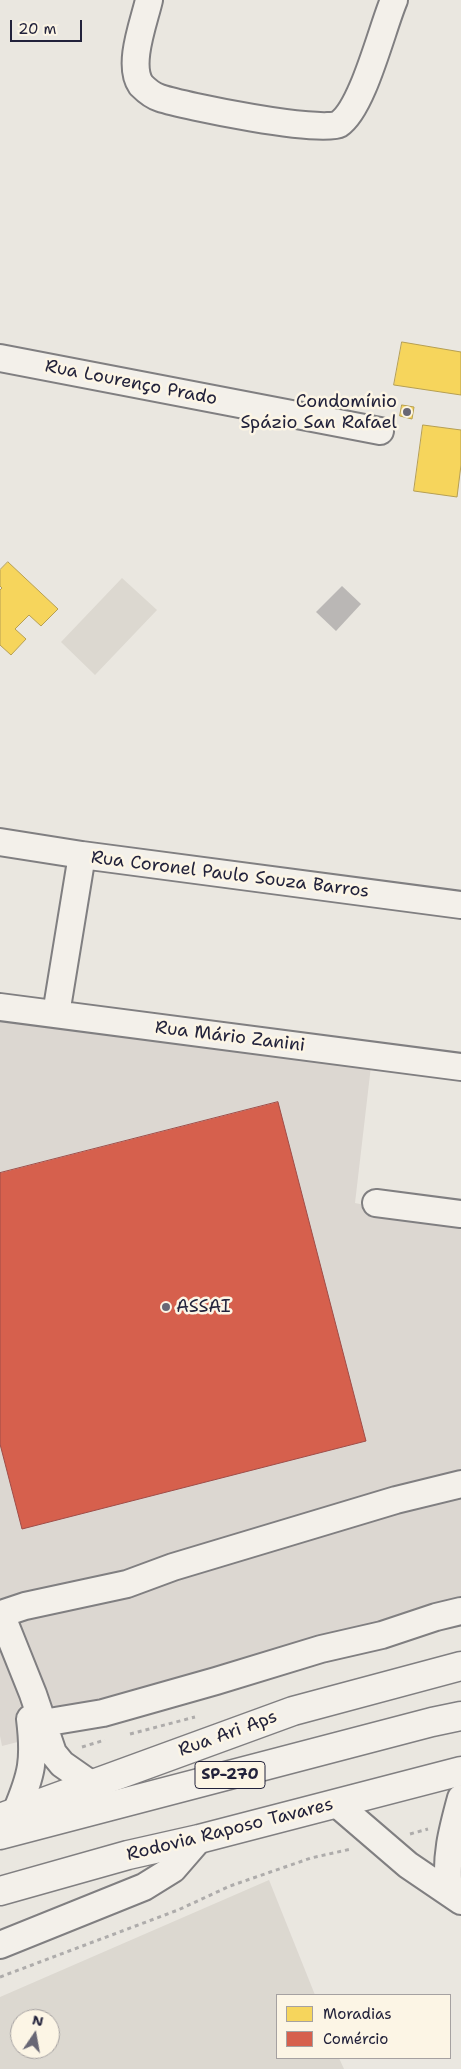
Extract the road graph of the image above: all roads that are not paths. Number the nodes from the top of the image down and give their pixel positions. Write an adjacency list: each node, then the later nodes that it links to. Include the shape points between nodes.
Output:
1 (149, 0): 2 (street, via 136,64 137,77 158,98 296,124 331,127 346,117 357,98 375,57)
2 (385, 6)
3 (0, 358): 4 (street, Rua Lourenço Prado)
4 (380, 431)
5 (0, 842): 6 (street, Rua Coronel Paulo Souza Barros)
6 (82, 855): 7 (street, Rua Coronel Paulo Souza Barros); 9 (street)
7 (461, 905)
8 (0, 1007): 9 (street, Rua Mário Zanini)
9 (56, 1014): 10 (street, Rua Mário Zanini)
10 (461, 1067)
11 (376, 1203): 12 (street)
12 (461, 1214)
13 (461, 1484): 15 (street, via 371,1508 127,1584)
14 (461, 1611): 18 (street, via 122,1708)
15 (0, 1612): 18 (street, via 19,1662)
16 (461, 1666): 20 (main road, Rua Ari Aps, via 294,1711)
17 (461, 1716): 24 (main road, SP-270)
18 (36, 1724): 20 (street, via 55,1757); 23 (street, via 29,1782)
19 (461, 1771): 22 (main road, Rodovia Raposo Tavares)
20 (92, 1785): 23 (main road, Rua Ari Aps)
21 (461, 1798): 27 (street, via 446,1870)
22 (337, 1804): 25 (main road, Rodovia Raposo Tavares); 27 (street, via 382,1843)
23 (8, 1815)
24 (0, 1835)
25 (199, 1839): 26 (main road, Rodovia Raposo Tavares, via 128,1855); 28 (street, via 173,1869 144,1887)
26 (3, 1893)
27 (455, 1897)
28 (0, 1945)

